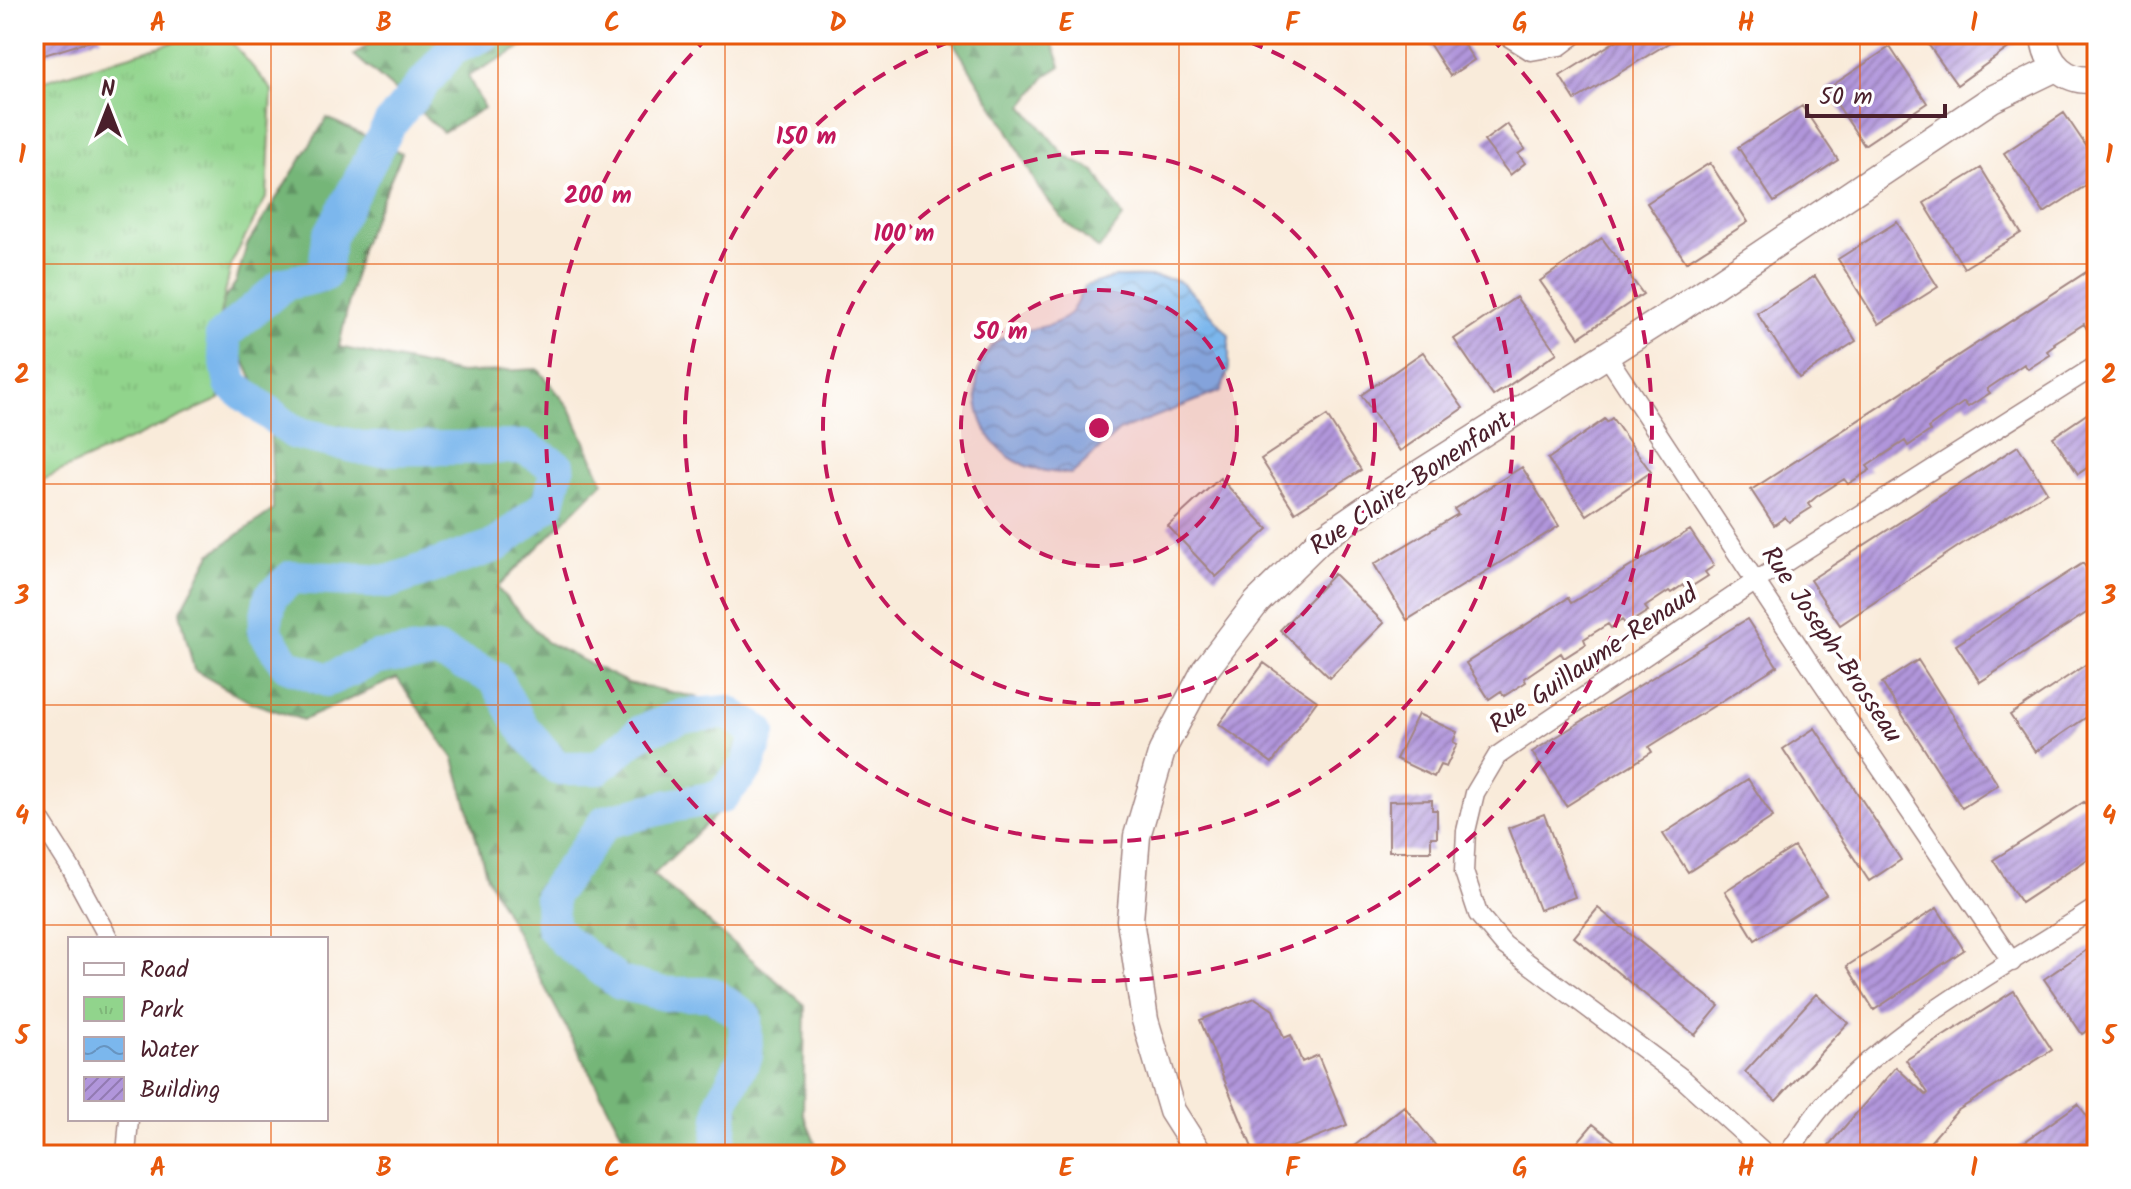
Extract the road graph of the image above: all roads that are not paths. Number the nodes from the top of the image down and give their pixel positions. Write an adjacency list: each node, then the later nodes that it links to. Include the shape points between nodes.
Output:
1 (1576, 34): 2 (street, via 1560,46 1531,51)
2 (1505, 35)
3 (2048, 49): 4 (street, via 2077,79); 5 (street, Rue Claire-Bonenfant, via 1992,99)
4 (2097, 79)
5 (1607, 356): 7 (street, Rue Joseph-Brosseau); 14 (street, Rue Claire-Bonenfant, via 1320,540 1257,602 1205,670 1162,751 1137,836 1130,920 1145,1020 1172,1111)
6 (2097, 365): 7 (street, Rue Guillaume-Renaud)
7 (1756, 581): 11 (street, Rue Joseph-Brosseau); 15 (street, Rue Guillaume-Renaud, via 1497,756 1475,793 1464,872 1478,914 1504,945 1683,1079)
8 (34, 810): 10 (street)
9 (2097, 907): 11 (street)
10 (108, 937)
11 (2012, 962): 16 (street, via 1869,1060 1825,1103)
12 (129, 1121): 13 (street)
13 (126, 1155)
14 (1200, 1155)
15 (1767, 1155)
16 (1787, 1155)

